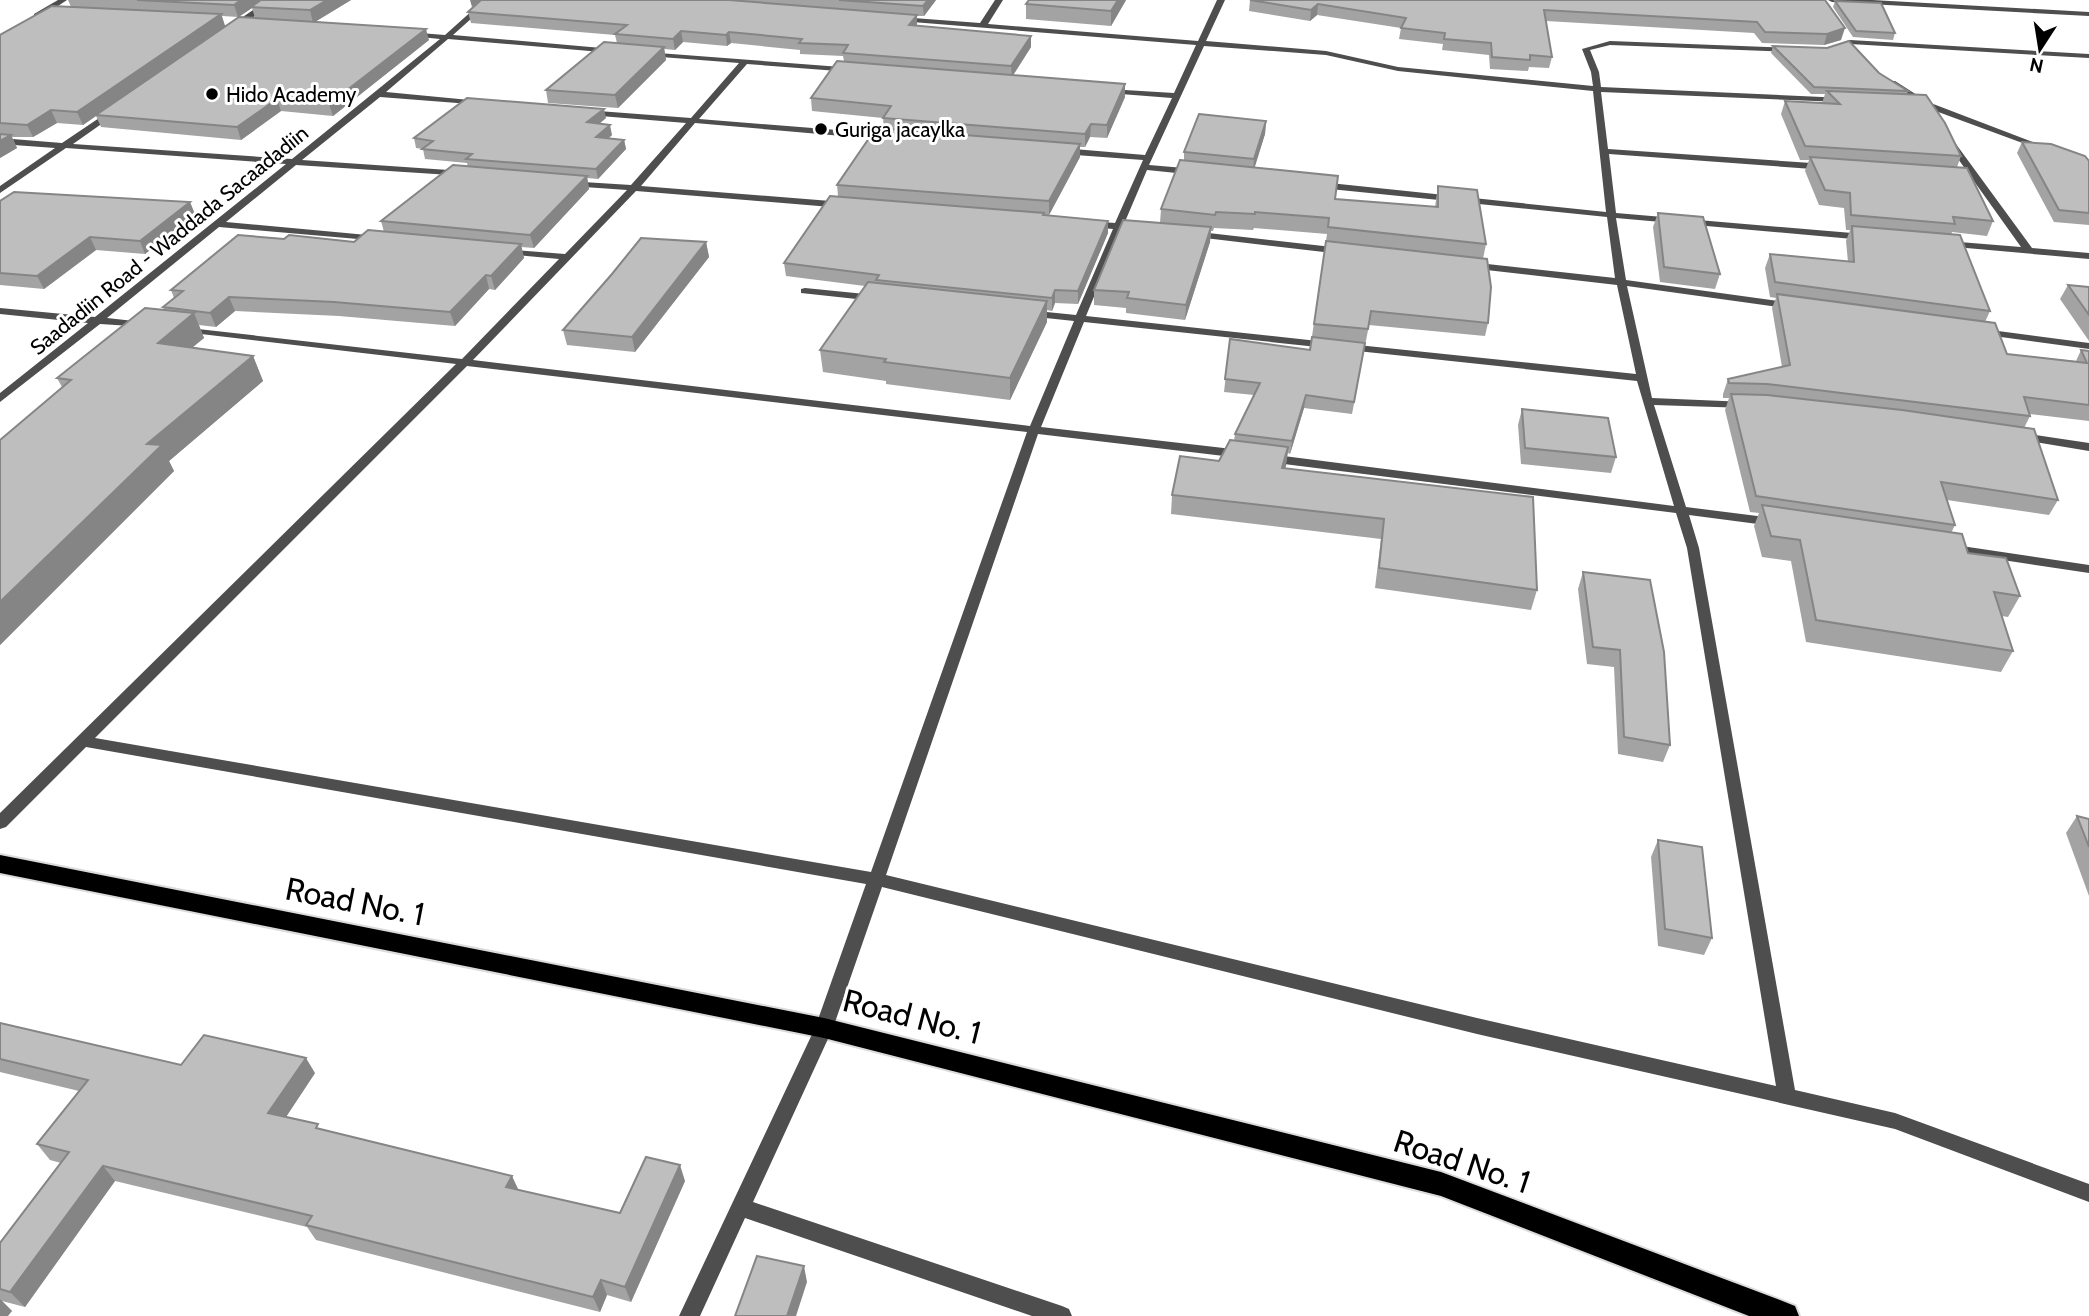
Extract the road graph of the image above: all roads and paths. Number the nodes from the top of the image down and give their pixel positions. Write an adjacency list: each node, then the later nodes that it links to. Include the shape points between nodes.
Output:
1 (63, 0): 9 (street)
2 (274, 0): 15 (street)
3 (488, 0): 21 (street, Saadadiin Road - Waddada Sacaadadiin)
4 (999, 0): 17 (street)
5 (1221, 0): 22 (street)
6 (1821, 0): 8 (street)
7 (1832, 0): 11 (street)
8 (1828, 10)
9 (44, 12): 10 (street); 12 (street)
10 (57, 12)
11 (2089, 14)
12 (33, 18)
13 (888, 18): 17 (street)
14 (227, 22): 15 (street)
15 (240, 23): 16 (street); 20 (street)
16 (252, 23)
17 (983, 25): 22 (street)
18 (1843, 32): 23 (street)
19 (394, 33): 21 (street)
20 (224, 35)
21 (446, 37): 27 (street); 35 (street, Saadadiin Road - Waddada Sacaadadiin)
22 (1202, 41): 33 (street, via 1326,52 1398,69); 36 (street)
23 (1850, 42): 25 (street); 26 (street); 29 (street)
24 (1799, 50): 33 (street, via 1610,43 1586,49)
25 (1825, 50)
26 (1858, 50)
27 (623, 51)
28 (636, 53): 30 (street)
29 (2089, 56)
30 (745, 61): 31 (street); 44 (street)
31 (856, 70)
32 (1880, 75): 40 (street)
33 (1597, 89): 37 (street); 50 (street)
34 (1093, 90): 36 (street)
35 (378, 94): 39 (street); 52 (street, Saadadiin Road - Waddada Sacaadadiin)
36 (1176, 96): 53 (street)
37 (1857, 101)
38 (1898, 103): 40 (street)
39 (488, 104)
40 (1926, 104): 43 (street); 51 (street)
41 (119, 107): 48 (street)
42 (583, 111): 44 (street)
43 (1932, 115)
44 (693, 121): 46 (street); 61 (street)
45 (1946, 136): 58 (street)
46 (900, 137)
47 (0, 141): 48 (street)
48 (65, 144): 52 (street); 62 (street)
49 (1051, 150): 53 (street)
50 (1604, 151): 54 (street); 64 (street)
51 (2061, 154)
52 (295, 160): 56 (street); 66 (street, Saadadiin Road - Waddada Sacaadadiin)
53 (1146, 162): 55 (street); 67 (street)
54 (1837, 168)
55 (1213, 174)
56 (471, 175)
57 (1960, 176): 58 (street)
58 (1974, 177): 74 (street)
59 (552, 182): 61 (street)
60 (1308, 184): 64 (street)
61 (633, 189): 63 (street); 77 (street)
62 (0, 190)
63 (855, 206)
64 (1610, 215): 70 (street); 79 (street)
65 (1077, 223): 67 (street)
66 (216, 224): 71 (street); 85 (street, Saadadiin Road - Waddada Sacaadadiin)
67 (1119, 226): 68 (street); 86 (street)
68 (1146, 229)
69 (1173, 232): 75 (street)
70 (1880, 238)
71 (392, 240)
72 (1934, 243): 74 (street)
73 (500, 250): 77 (street)
74 (2029, 251): 76 (street)
75 (1350, 252)
76 (2089, 256)
77 (568, 257): 91 (street)
78 (1458, 264): 79 (street)
79 (1622, 282): 82 (street); 92 (street)
80 (805, 291): 81 (street)
81 (886, 299)
82 (1800, 307)
83 (0, 311): 85 (street)
84 (1020, 313): 86 (street)
85 (97, 319): 87 (street); 93 (street, Saadadiin Road - Waddada Sacaadadiin)
86 (1080, 319): 92 (street); 96 (street)
87 (152, 326)
88 (165, 327): 91 (street)
89 (1965, 329): 90 (street)
90 (2089, 346)
91 (465, 362): 96 (street); 103 (street)
92 (1642, 378): 94 (street)
93 (0, 399)
94 (1647, 401): 95 (street); 99 (street)
95 (1761, 405)
96 (1034, 429): 99 (street); 106 (street)
97 (2006, 435): 98 (street)
98 (2089, 447)
99 (1680, 508): 100 (street); 108 (street, via 1693,548)
100 (1789, 524)
101 (1939, 547): 102 (street)
102 (2089, 569)
103 (83, 741): 104 (street); 106 (street)
104 (0, 822)
105 (0, 864): 107 (highway, Road No. 1)
106 (875, 879): 107 (street); 108 (street)
107 (824, 1028): 110 (street); 113 (highway, Road No. 1, via 1441,1184)
108 (1787, 1096): 109 (street, via 1895,1121)
109 (2089, 1193)
110 (741, 1207): 111 (street); 112 (street)
111 (690, 1316)
112 (1062, 1316)
113 (1785, 1316)

